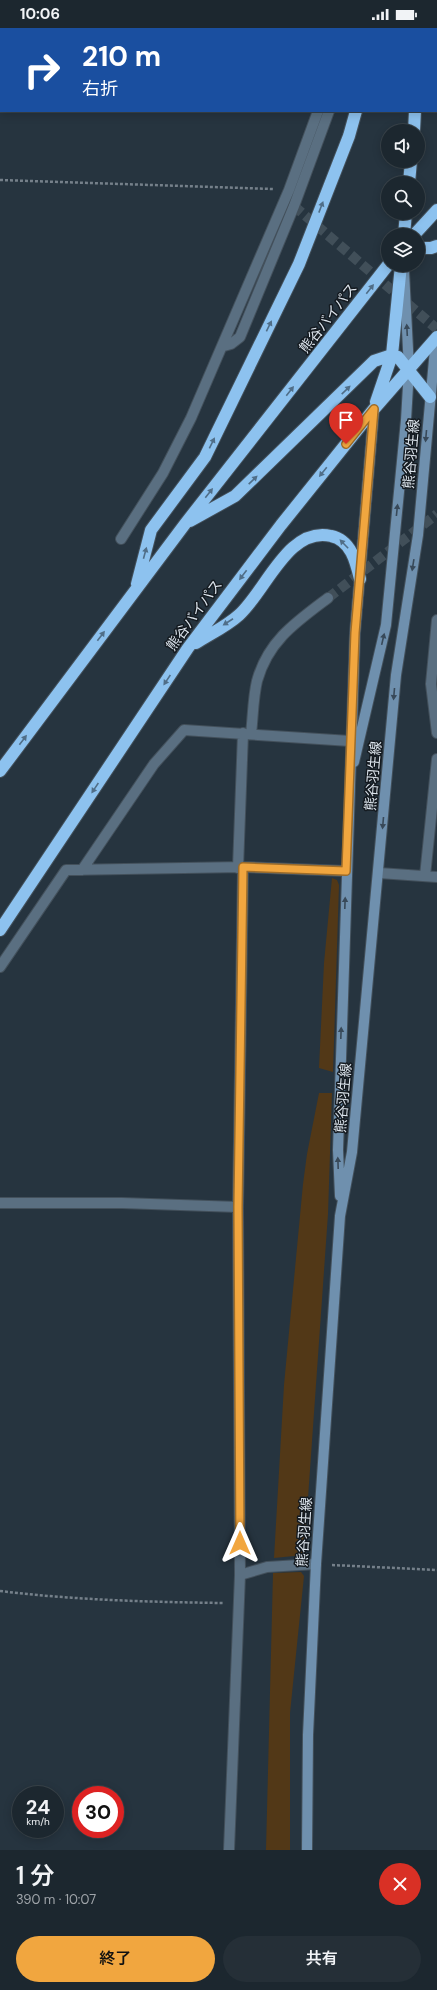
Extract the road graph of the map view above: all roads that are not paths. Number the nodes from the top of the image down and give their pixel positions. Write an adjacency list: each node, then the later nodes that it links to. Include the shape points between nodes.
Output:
1 (318, 112): 14 (street, via 289,190)
2 (329, 112): 14 (street, via 294,206 240,337)
3 (356, 112): 22 (highway, one-way to 3, via 151,530 205,457 299,264 349,136)
4 (415, 112): 5 (highway)
5 (414, 124)
6 (437, 210): 7 (highway)
7 (420, 228)
8 (437, 246): 9 (highway)
9 (425, 248)
10 (383, 272): 19 (highway, 熊谷バイパス, one-way to 10)
11 (402, 272): 15 (highway)
12 (403, 272): 16 (main road, one-way to 12)
13 (437, 334): 16 (highway, 熊谷バイパス); 17 (main road, 熊谷羽生線)
14 (224, 346): 20 (street, via 163,474)
15 (392, 355): 16 (highway, via 398,357); 18 (highway); 19 (highway, one-way to 15, via 235,496 374,361)
16 (409, 369): 17 (highway); 18 (highway, 熊谷バイパス); 31 (main road, one-way to 16, via 386,625)
17 (430, 397): 35 (main road, 熊谷羽生線, one-way to 35, via 418,535 396,675)
18 (374, 409): 21 (main road, 熊谷羽生線); 25 (highway, 熊谷バイパス, one-way to 25, via 281,525)
19 (185, 524): 22 (highway, 熊谷バイパス)
20 (121, 539)
21 (360, 579): 25 (highway, one-way to 25, via 355,558 345,544 336,537 325,534 310,537 294,545 240,614); 28 (main road, 熊谷羽生線)
22 (135, 590): 30 (highway, 熊谷バイパス, one-way to 22)
23 (328, 598): 26 (street, via 290,626 267,654 257,682)
24 (437, 620): 27 (street, via 431,684)
25 (188, 648): 38 (highway, 熊谷バイパス, one-way to 38)
26 (247, 733): 28 (street); 32 (street); 33 (street, via 184,730 154,764)
27 (437, 733)
28 (350, 741): 31 (main road, 熊谷羽生線)
29 (437, 759): 36 (street)
30 (0, 771)
31 (348, 786): 34 (main road, 熊谷羽生線)
32 (240, 868): 33 (street); 34 (street); 41 (street)
33 (82, 870): 39 (street, via 66,870)
34 (346, 871): 42 (main road, 熊谷羽生線, one-way to 34, via 338,1150)
35 (379, 873): 36 (street); 42 (main road, 熊谷羽生線, via 352,1152)
36 (425, 876): 37 (street)
37 (437, 877)
38 (0, 930)
39 (0, 967)
40 (0, 1203): 41 (street, via 122,1203)
41 (238, 1207): 44 (street)
42 (340, 1216): 43 (main road, 熊谷羽生線)
43 (316, 1564): 44 (street, via 267,1567); 46 (main road, 熊谷羽生線, via 308,1735)
44 (240, 1575): 45 (street)
45 (229, 1850)
46 (307, 1850)

